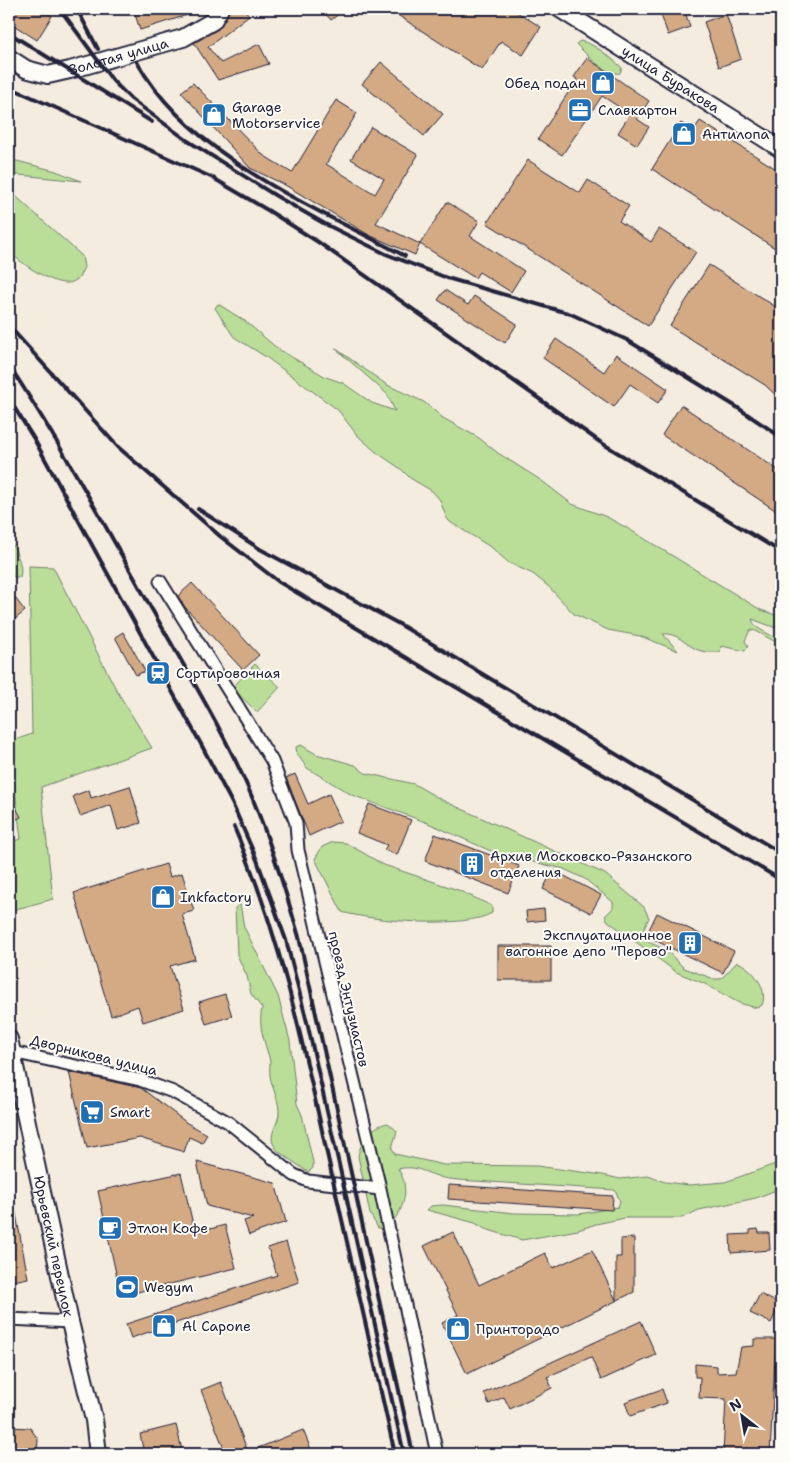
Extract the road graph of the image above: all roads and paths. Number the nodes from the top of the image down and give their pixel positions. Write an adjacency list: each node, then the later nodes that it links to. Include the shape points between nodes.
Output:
1 (220, 9): 3 (street, Золотая улица, via 213,20 183,38 70,70 48,75)
2 (560, 9): 4 (street, улица Буракова)
3 (9, 58)
4 (781, 149)
5 (160, 580): 7 (street, проезд Энтузиастов, via 272,761 296,823 298,850)
6 (10, 1046): 7 (street, Дворникова улица, via 140,1080 173,1092 228,1122 294,1175 308,1181); 9 (street, Юрьевский переулок)
7 (380, 1189): 11 (street, проезд Энтузиастов)
8 (9, 1319): 9 (street)
9 (70, 1322): 10 (street, Юрьевский переулок, via 94,1420)
10 (98, 1454)
11 (437, 1454)

